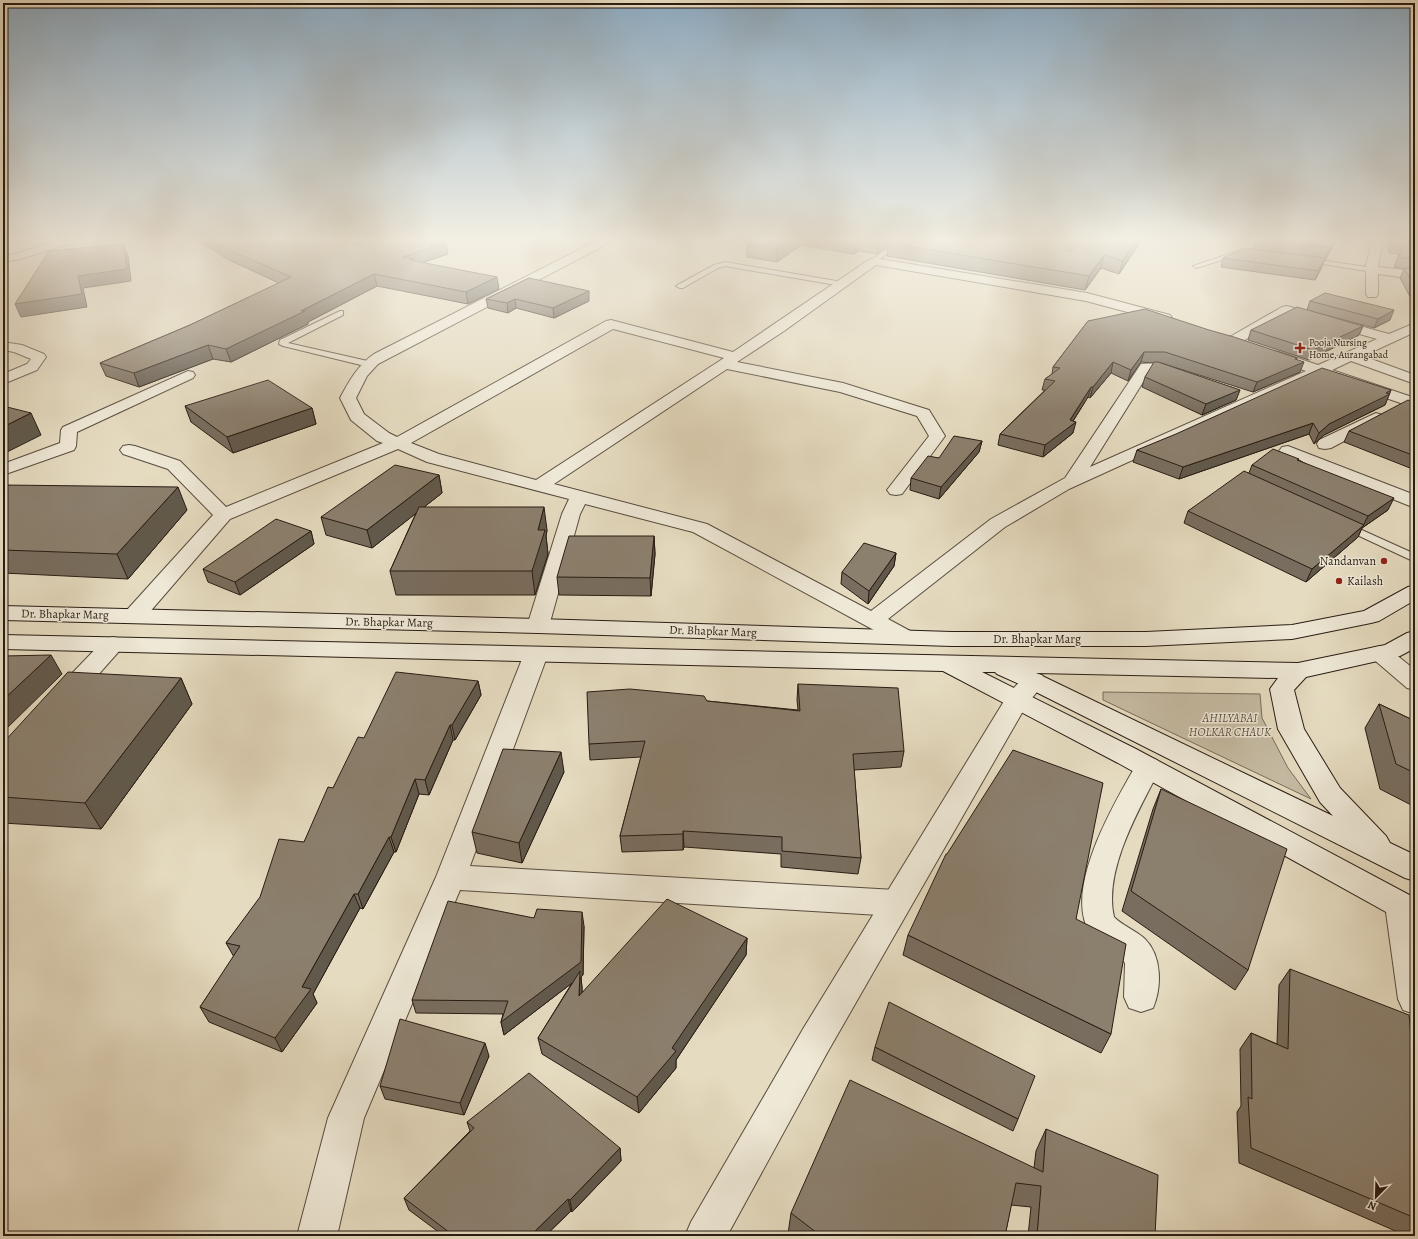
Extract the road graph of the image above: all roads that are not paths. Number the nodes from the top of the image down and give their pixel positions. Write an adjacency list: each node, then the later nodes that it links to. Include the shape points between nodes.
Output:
1 (497, 297): 15 (street)
2 (823, 297): 14 (street)
3 (1086, 297): 5 (street)
4 (340, 313): 15 (lane, via 283,344)
5 (1176, 321)
6 (1415, 327): 8 (street)
7 (1218, 336): 9 (street)
8 (1390, 338): 9 (street, via 1287,310); 13 (street)
9 (1232, 340): 10 (street)
10 (1247, 345)
11 (3, 346): 19 (street, via 17,348 39,357 32,367)
12 (1261, 350): 16 (street)
13 (1350, 356): 16 (street); 20 (street)
14 (730, 360): 24 (street, via 610,324); 30 (street); 31 (street, via 843,388 923,413 937,436)
15 (369, 364): 24 (street, via 361,372 348,398 357,417 383,437)
16 (1318, 370): 22 (street); 23 (street)
17 (188, 374): 28 (street, via 69,430 68,446)
18 (1193, 379): 29 (street, via 1156,367 1146,367)
19 (3, 380)
20 (1415, 380)
21 (1230, 392): 22 (street)
22 (1252, 399): 29 (street)
23 (1413, 400): 25 (street)
24 (398, 443): 30 (street, via 433,458); 34 (street)
25 (1325, 444)
26 (129, 450): 34 (street, via 174,465)
27 (1288, 451): 33 (street)
28 (3, 470)
29 (1072, 480): 40 (street, via 998,523)
30 (539, 486): 32 (street)
31 (896, 490)
32 (580, 496): 40 (street, via 700,528); 43 (street, via 571,514)
33 (1415, 502)
34 (223, 515): 39 (street)
35 (1336, 522): 36 (lane)
36 (1415, 558)
37 (1415, 591): 46 (street, Dr. Bhapkar Marg, via 1371,616 1292,632)
38 (3, 613): 39 (street, Dr. Bhapkar Marg)
39 (134, 616): 43 (street, Dr. Bhapkar Marg)
40 (872, 621): 41 (street)
41 (904, 637): 43 (street, Dr. Bhapkar Marg); 46 (street)
42 (1415, 638): 47 (street, Dr. Bhapkar Marg, via 1392,651)
43 (537, 640): 45 (street, Dr. Bhapkar Marg); 46 (street, Dr. Bhapkar Marg); 56 (street)
44 (3, 642): 45 (street, Dr. Bhapkar Marg)
45 (113, 644): 52 (street)
46 (949, 651): 48 (street); 51 (street)
47 (1380, 653): 49 (street, Dr. Bhapkar Marg); 50 (street)
48 (994, 664): 49 (street, Dr. Bhapkar Marg); 51 (street)
49 (1298, 671): 54 (street, via 1282,689 1291,729 1330,795)
50 (1415, 682)
51 (1026, 690): 53 (street); 54 (street); 57 (street)
52 (53, 708)
53 (1148, 767): 58 (street); 59 (street, via 1104,861 1097,910 1100,923 1108,932 1132,946 1138,953 1143,964)
54 (1385, 854): 55 (street)
55 (1415, 870)
56 (451, 877): 57 (street); 62 (street, via 346,1118)
57 (896, 903): 61 (street, via 815,1041)
58 (1408, 909): 60 (street)
59 (1141, 997)
60 (1415, 999)
61 (714, 1233)
62 (317, 1236)

